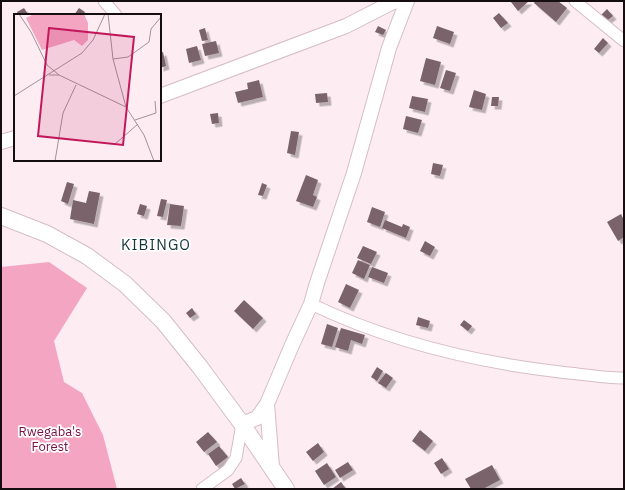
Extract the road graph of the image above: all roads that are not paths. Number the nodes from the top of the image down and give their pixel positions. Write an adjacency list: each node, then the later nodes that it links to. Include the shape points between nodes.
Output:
1 (104, 1): 5 (street)
2 (398, 1): 7 (street, via 346,26)
3 (407, 1): 11 (street, via 390,48 354,173)
4 (575, 1): 6 (street)
5 (115, 14)
6 (624, 41)
7 (161, 96)
8 (14, 138): 9 (street)
9 (1, 142)
10 (1, 216): 14 (main road, via 46,234 87,256 125,284 163,321)
11 (311, 304): 12 (street, via 371,330 445,352 542,370); 13 (street)
12 (624, 378)
13 (267, 404): 14 (street, via 257,418); 15 (street)
14 (242, 424): 15 (main road); 16 (street, via 236,458 228,470)
15 (272, 467): 17 (main road)
16 (202, 489)
17 (286, 489)

